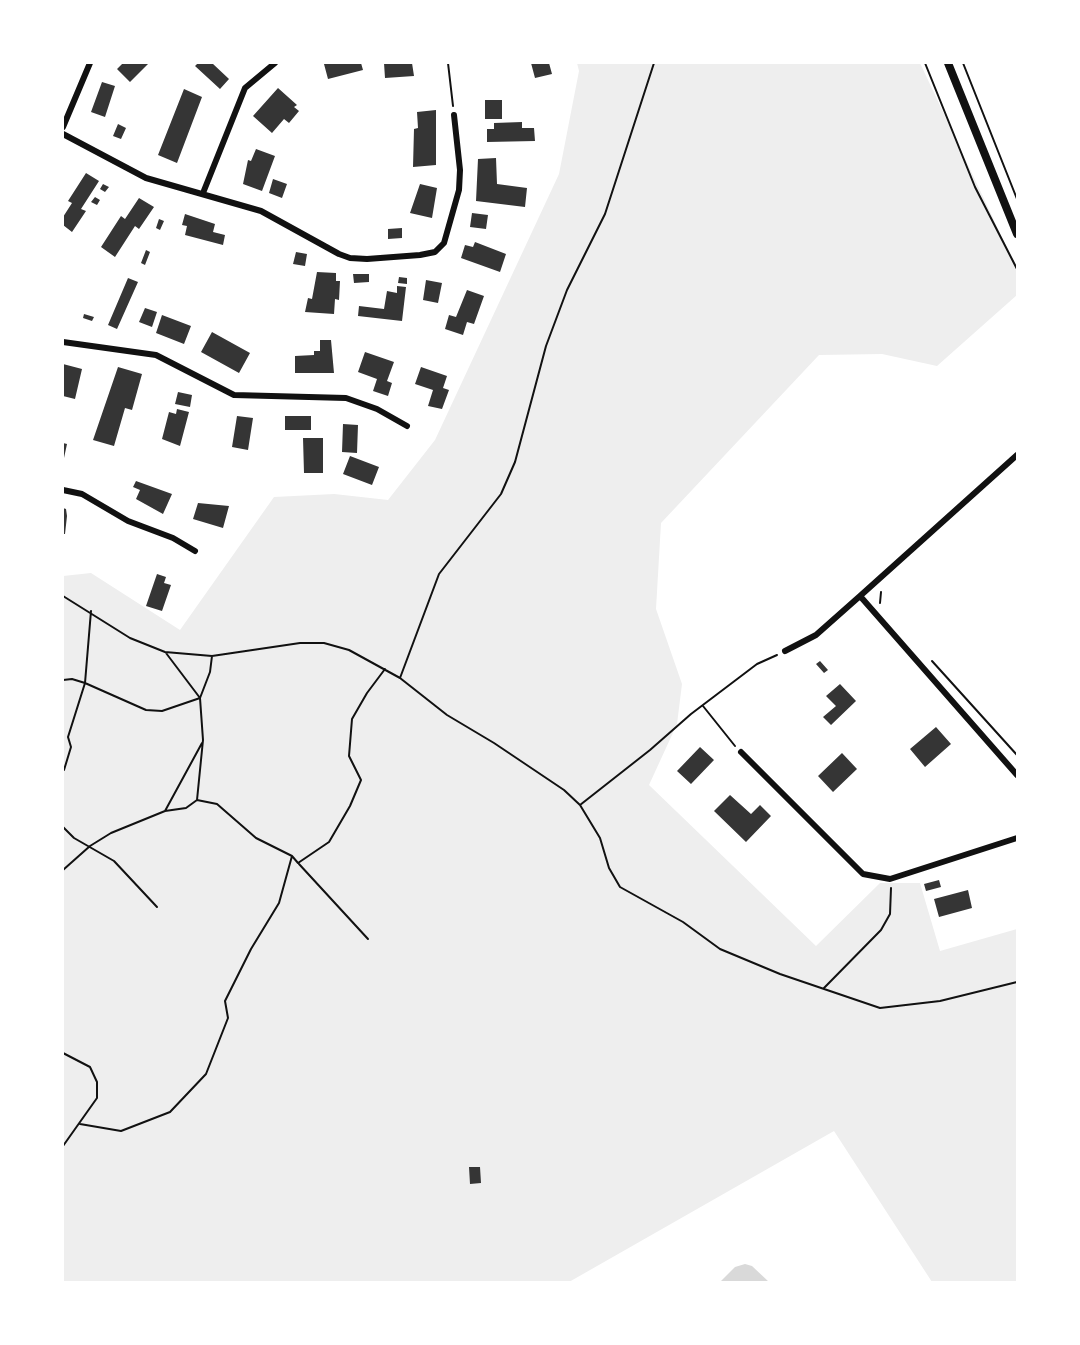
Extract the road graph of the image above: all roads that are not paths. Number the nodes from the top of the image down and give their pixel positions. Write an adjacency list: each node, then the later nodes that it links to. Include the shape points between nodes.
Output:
1 (90, 63): 5 (street)
2 (275, 63): 7 (street, via 245,88)
3 (948, 63): 8 (street)
4 (454, 115): 7 (street, via 459,190 449,233 435,252 350,258 261,211)
5 (63, 127)
6 (63, 134): 7 (street, via 146,178)
7 (203, 193)
8 (1017, 234)
9 (63, 342): 10 (street, via 156,355 234,395 346,398)
10 (407, 426)
11 (1017, 455): 14 (street)
12 (63, 490): 13 (street, via 82,494 128,521)
13 (195, 550)
14 (860, 596): 15 (street, via 816,635); 17 (street)
15 (785, 651)
16 (741, 752): 18 (street, via 863,874 890,879)
17 (1017, 775)
18 (1017, 838)

